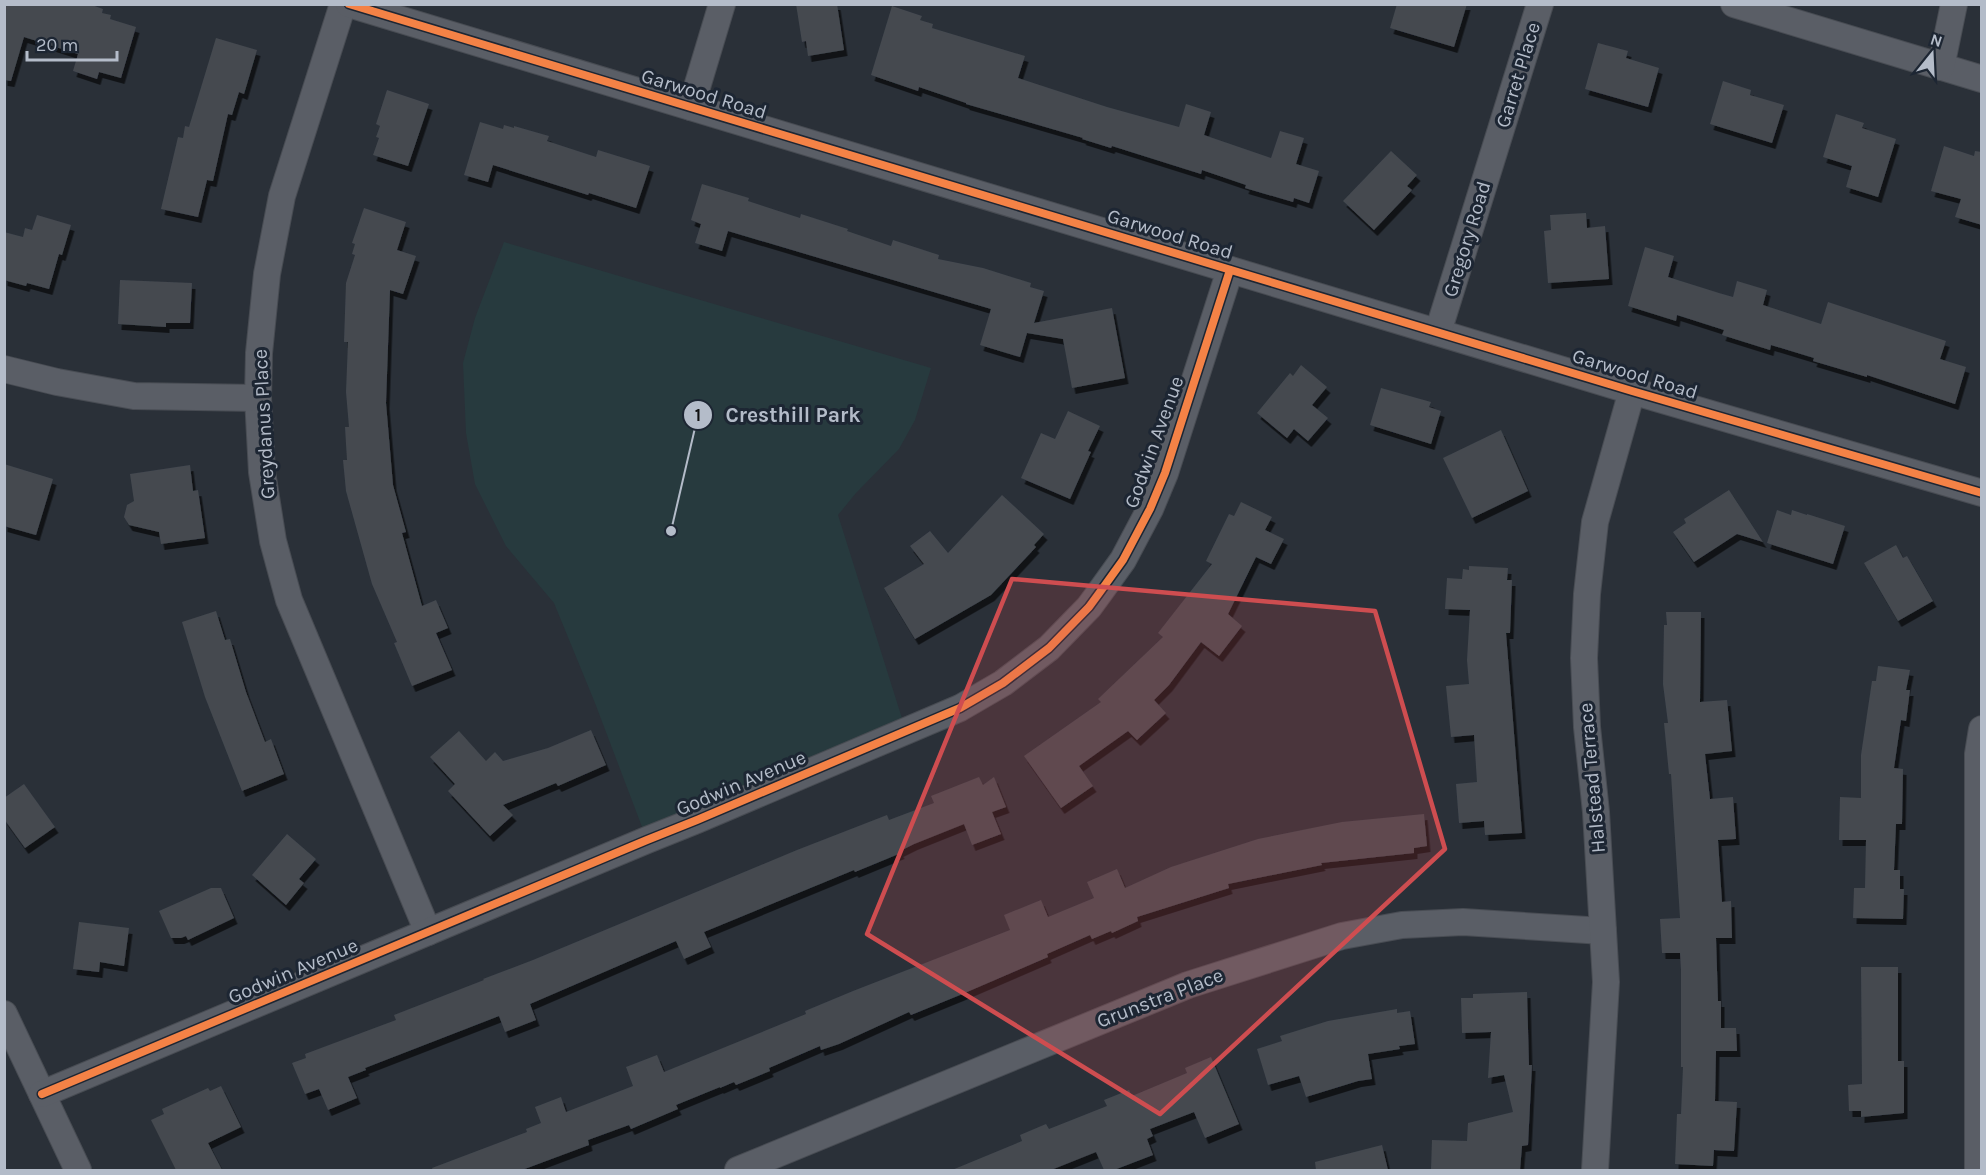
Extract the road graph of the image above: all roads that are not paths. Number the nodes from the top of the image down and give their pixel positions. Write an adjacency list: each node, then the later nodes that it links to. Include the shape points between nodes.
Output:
1 (343, 4): 15 (street, Greydanus Place, via 282,196 266,284)
2 (350, 4): 9 (street, Garwood Road)
3 (722, 4): 9 (street)
4 (1540, 4): 10 (street, Garret Place)
5 (1734, 4): 7 (street)
6 (1954, 4): 7 (street)
7 (1941, 67): 8 (street)
8 (1982, 79)
9 (690, 107): 11 (street, Garwood Road)
10 (1496, 146): 12 (street, Gregory Road)
11 (1230, 270): 12 (street, Garwood Road); 19 (street, Godwin Avenue, via 1150,509 1123,560 1049,648 1003,683 960,708)
12 (1438, 332): 14 (street, Garwood Road)
13 (4, 369): 15 (street, via 135,396)
14 (1632, 391): 16 (street, Garwood Road); 18 (street, Halstead Terrace, via 1595,522 1586,615 1587,727)
15 (258, 398): 19 (street, Greydanus Place, via 263,482 289,600)
16 (1982, 493)
17 (1982, 729): 25 (street, via 1978,754)
18 (1603, 931): 23 (street, Grunstra Place, via 1463,922 1402,925 1342,936 1188,985); 24 (street, Halstead Terrace, via 1606,982)
19 (428, 933): 21 (street, Godwin Avenue)
20 (4, 1014): 21 (street)
21 (42, 1094): 22 (street)
22 (78, 1170)
23 (738, 1170)
24 (1595, 1170)
25 (1978, 1170)

